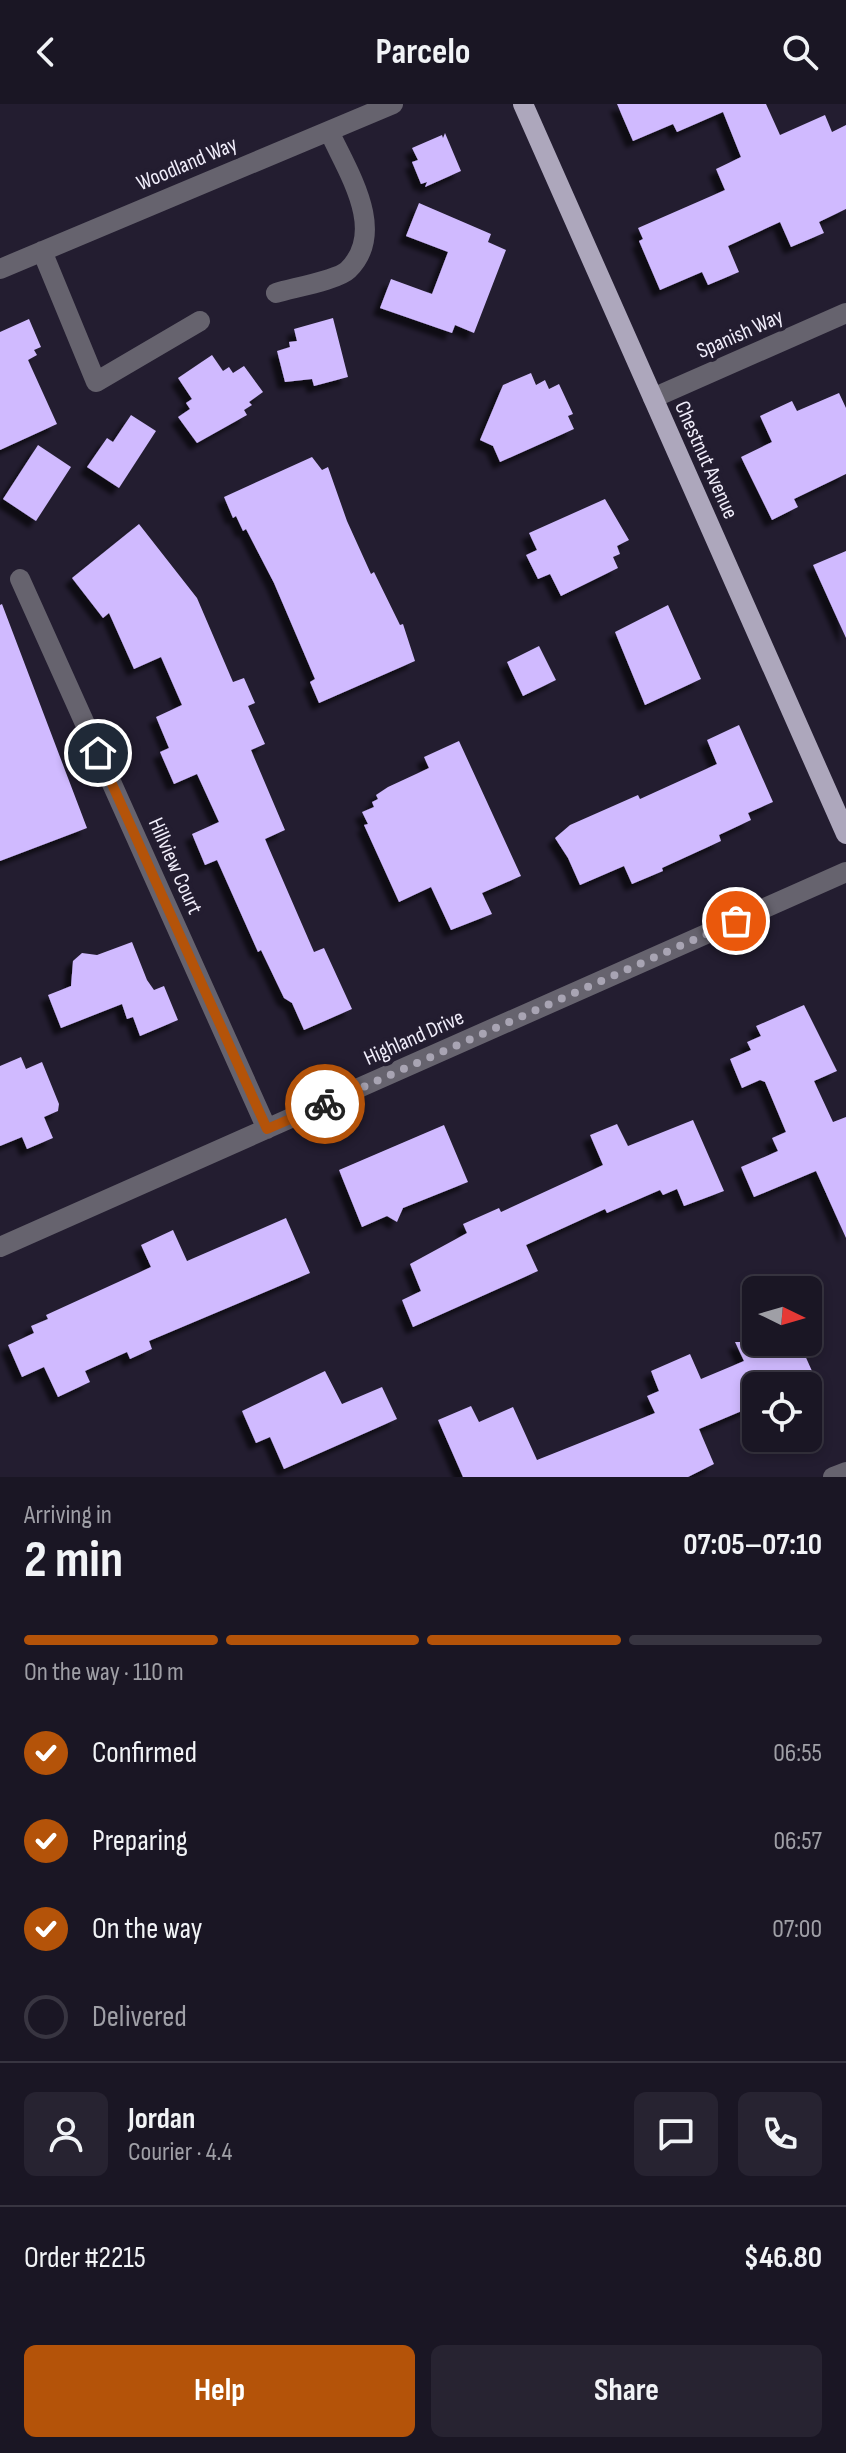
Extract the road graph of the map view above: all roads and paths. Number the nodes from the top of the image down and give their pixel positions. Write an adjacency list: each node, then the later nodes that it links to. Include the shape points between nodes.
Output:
1 (393, 104): 3 (street, Woodland Way)
2 (523, 104): 9 (main road, Chestnut Avenue)
3 (329, 131): 4 (street, Woodland Way); 6 (street, via 361,199 366,243 347,272)
4 (42, 251): 5 (street, Woodland Way); 8 (street, via 96,382)
5 (0, 269)
6 (276, 293)
7 (846, 313): 9 (street, Spanish Way)
8 (200, 321)
9 (653, 398): 11 (main road, Chestnut Avenue)
10 (20, 579): 13 (street, Hillview Court)
11 (846, 834)
12 (846, 872): 13 (street, Highland Drive)
13 (267, 1129): 14 (street, Highland Drive)
14 (0, 1247)
15 (846, 1472): 16 (street)
16 (833, 1477)

